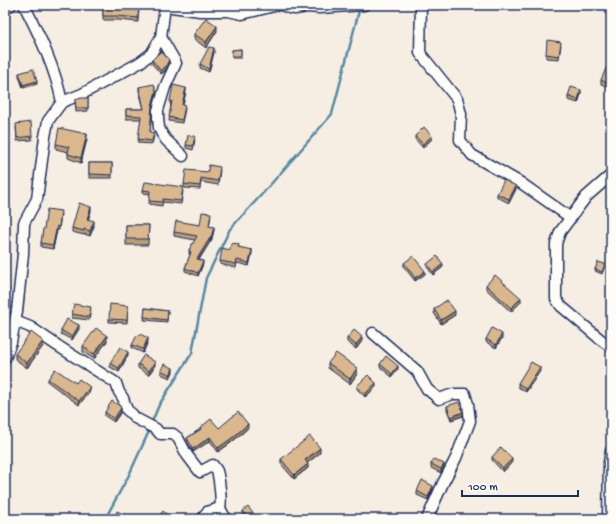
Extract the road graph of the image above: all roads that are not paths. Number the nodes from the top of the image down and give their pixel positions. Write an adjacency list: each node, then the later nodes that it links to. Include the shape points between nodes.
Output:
1 (11, 5): 7 (street)
2 (24, 5): 9 (street, via 48,57)
3 (278, 5): 8 (street, via 242,14 165,6)
4 (282, 5): 5 (street, via 295,9)
5 (364, 5)
6 (421, 5): 12 (street, via 420,53 457,99 461,114 460,140 472,155 521,183)
7 (5, 8)
8 (161, 37): 9 (street, via 151,54 139,63); 10 (street, via 176,63 158,110 159,128 166,140)
9 (62, 102): 13 (street, via 48,121 37,199 24,223)
10 (183, 156)
11 (611, 175): 12 (street, via 586,197)
12 (571, 218): 15 (street, via 560,232 556,244 556,299)
13 (15, 321): 16 (street, via 12,342); 18 (street, via 30,327 116,383 126,407 135,418 156,429 160,434 173,434 178,438 200,472 213,465 221,492)
14 (373, 333): 21 (street, via 417,371 427,389 439,399 453,394 465,394 468,404 470,421 464,438)
15 (611, 347)
16 (5, 358)
17 (611, 451): 22 (street)
18 (220, 508): 19 (street, via 207,512); 20 (street)
19 (202, 519)
20 (227, 519)
21 (427, 519)
22 (608, 519)

